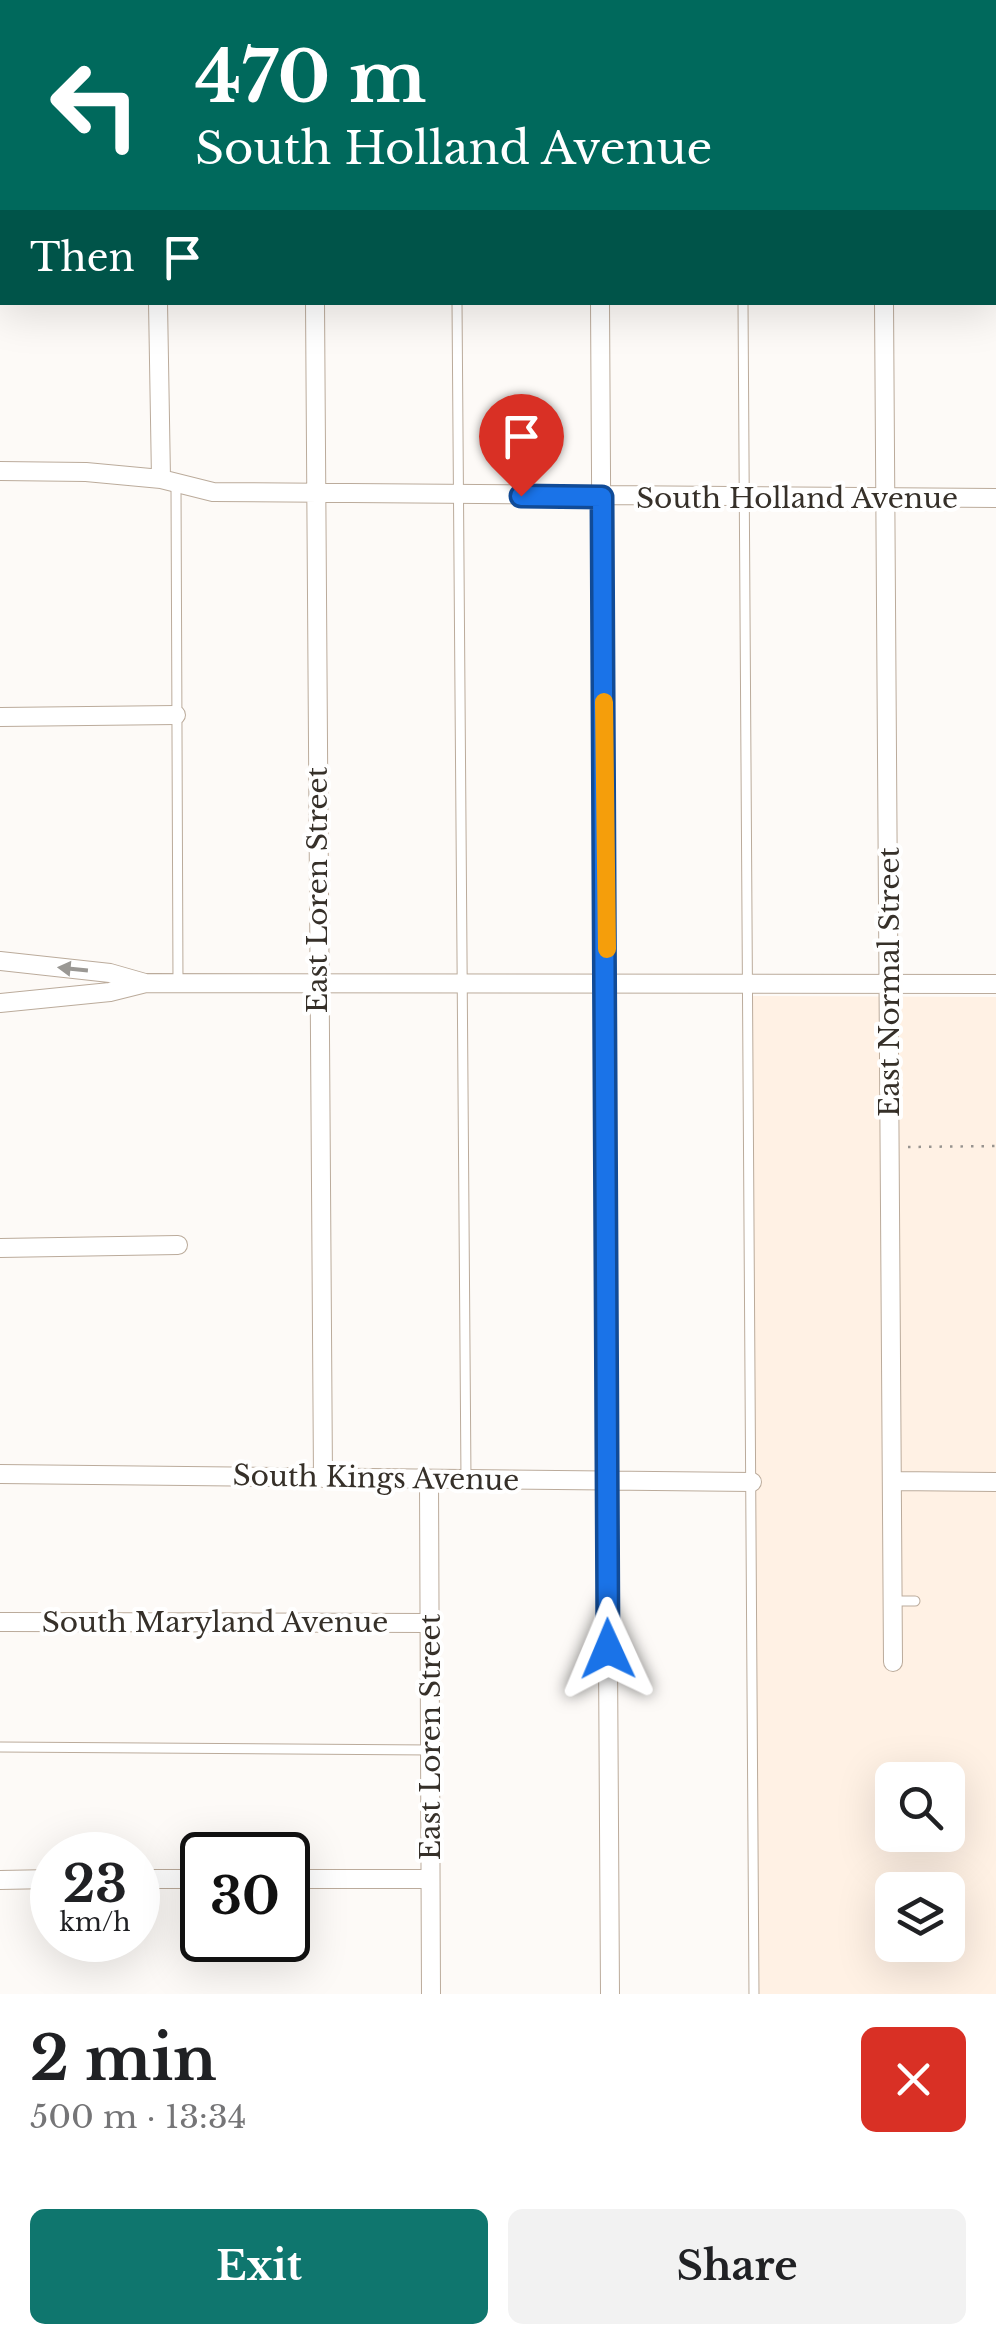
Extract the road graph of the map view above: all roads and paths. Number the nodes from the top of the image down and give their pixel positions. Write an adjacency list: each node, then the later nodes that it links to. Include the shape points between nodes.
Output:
1 (158, 305): 8 (street)
2 (315, 305): 9 (street, East Loren Street)
3 (457, 305): 10 (lane)
4 (600, 305): 11 (street)
5 (742, 305): 12 (lane)
6 (884, 305): 13 (street, East Normal Street)
7 (0, 471): 8 (street, South Holland Avenue)
8 (169, 482): 9 (street, South Holland Avenue, via 213,492); 15 (lane)
9 (317, 494): 10 (street, South Holland Avenue); 18 (street, East Loren Street)
10 (459, 496): 11 (street, South Holland Avenue); 21 (lane)
11 (602, 497): 12 (street, South Holland Avenue); 23 (street)
12 (745, 498): 13 (street, South Holland Avenue); 24 (lane)
13 (885, 498): 14 (street, South Holland Avenue); 25 (street, East Normal Street)
14 (996, 498)
15 (176, 715): 16 (street); 20 (lane)
16 (0, 717)
17 (0, 961): 19 (street, one-way to 17)
18 (317, 982): 20 (street); 21 (street); 32 (street, East Loren Street)
19 (146, 983): 20 (street); 26 (street)
20 (178, 983)
21 (463, 984): 23 (street); 34 (lane)
22 (996, 984): 25 (street)
23 (607, 985): 24 (street); 35 (street)
24 (748, 985): 25 (street); 37 (lane)
25 (889, 985): 28 (street, East Normal Street)
26 (0, 1003)
27 (996, 1146): 28 (path)
28 (890, 1147): 36 (street, East Normal Street)
29 (178, 1246): 30 (street)
30 (0, 1248)
31 (0, 1474): 32 (street, South Kings Avenue)
32 (323, 1478): 33 (street, South Kings Avenue)
33 (429, 1479): 34 (street, South Kings Avenue); 42 (street, East Loren Street)
34 (466, 1480): 35 (street, South Kings Avenue)
35 (606, 1480): 37 (street, South Kings Avenue); 51 (street)
36 (893, 1481): 38 (street); 40 (street, East Normal Street)
37 (752, 1482): 52 (lane)
38 (996, 1482)
39 (915, 1600): 40 (lane)
40 (893, 1602): 43 (street, East Normal Street)
41 (0, 1622): 42 (street, South Maryland Avenue)
42 (430, 1622): 45 (street, East Loren Street)
43 (893, 1662)
44 (0, 1747): 45 (lane)
45 (430, 1750): 47 (street, East Loren Street)
46 (310, 1879): 47 (street)
47 (430, 1879): 50 (street, East Loren Street)
48 (0, 1880): 49 (street)
49 (30, 1880)
50 (431, 1994)
51 (610, 1994)
52 (754, 1994)

